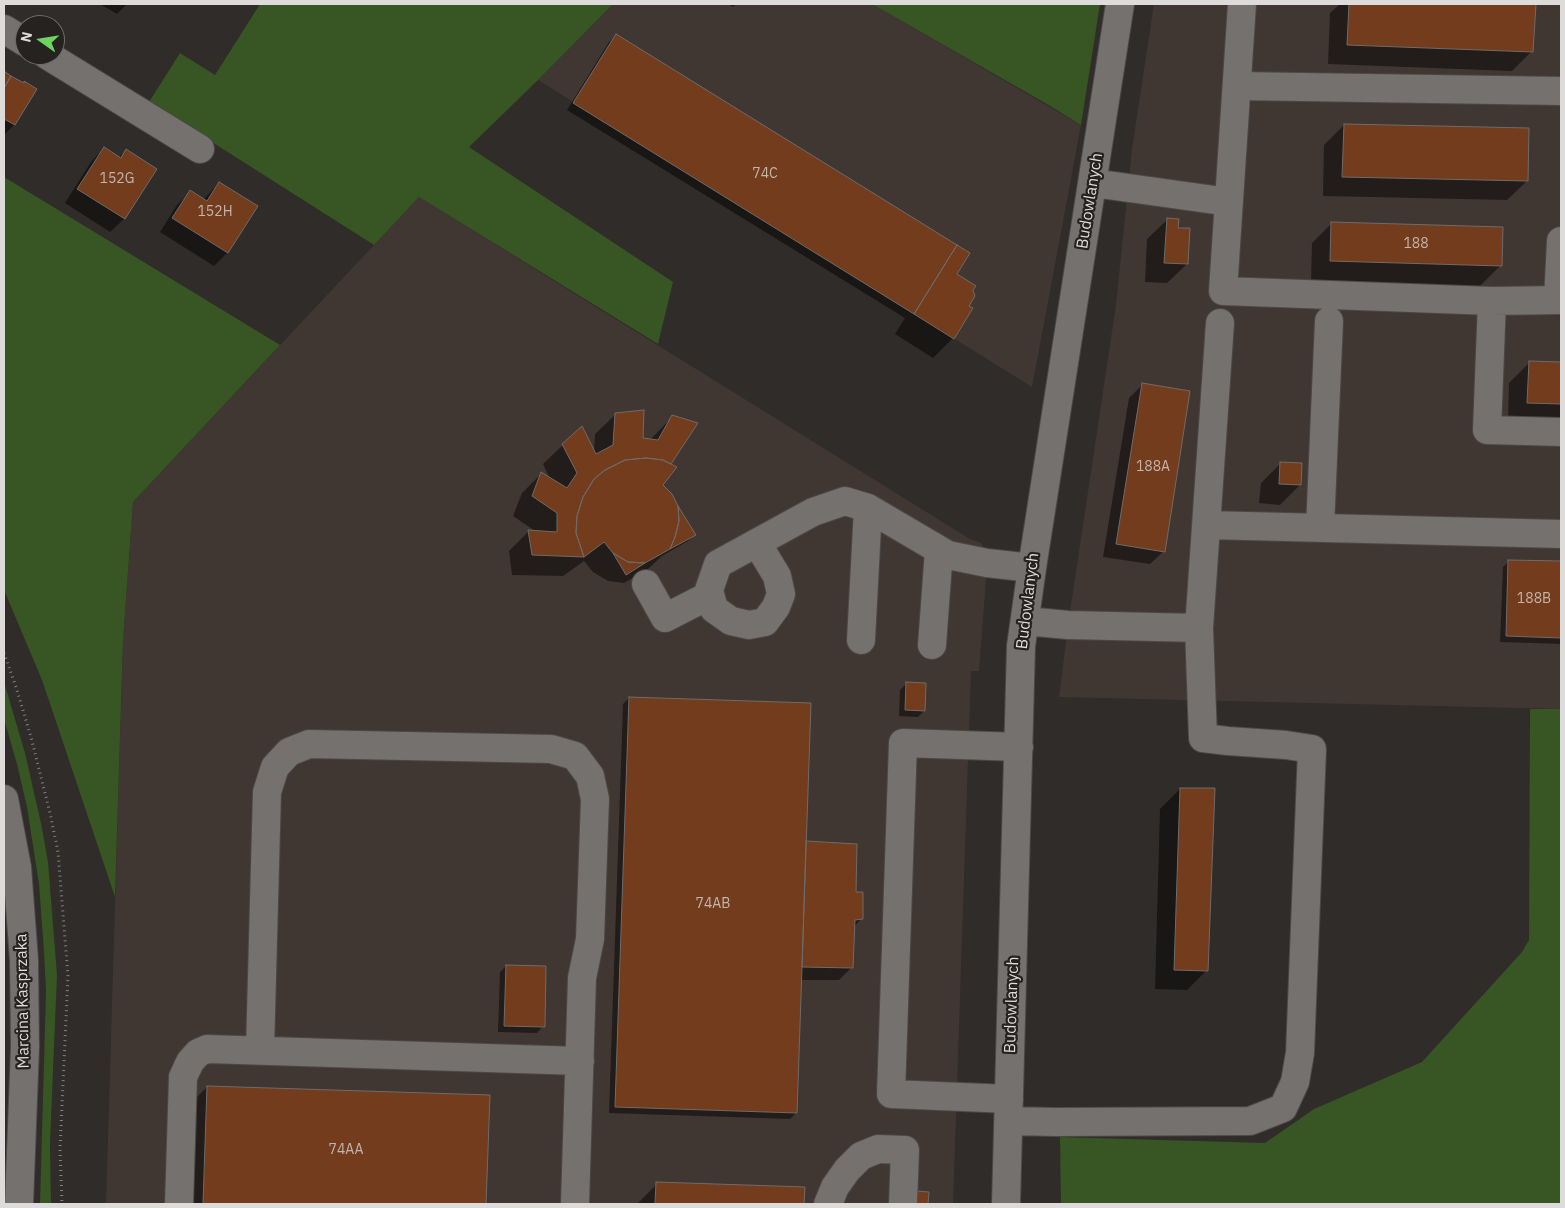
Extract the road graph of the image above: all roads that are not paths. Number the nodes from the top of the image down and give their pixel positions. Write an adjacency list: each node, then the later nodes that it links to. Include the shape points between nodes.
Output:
1 (1120, 4): 9 (street, Budowlanych)
2 (1242, 4): 6 (street)
3 (4, 28): 4 (street)
4 (15, 35)
5 (63, 65): 8 (street)
6 (1236, 86): 7 (street); 10 (street)
7 (1561, 91)
8 (200, 149)
9 (1092, 182): 10 (street); 23 (street, Budowlanych)
10 (1229, 202): 13 (street, via 1223,291)
11 (1561, 242): 12 (street)
12 (1560, 300): 13 (street)
13 (1492, 301): 16 (street, via 1488,430)
14 (1329, 321): 19 (street)
15 (1220, 323): 18 (street)
16 (1561, 432)
17 (868, 508): 21 (street, via 845,501 813,512); 22 (street); 28 (street)
18 (1206, 525): 19 (street); 27 (street)
19 (1320, 528): 20 (street)
20 (1561, 534)
21 (757, 543): 25 (street, via 718,564); 25 (street, via 777,576 781,594 776,608 764,622 749,625 731,620 714,609)
22 (939, 550): 23 (street, via 987,563); 29 (street)
23 (1032, 568): 26 (street, Budowlanych)
24 (646, 584): 25 (street, via 665,618)
25 (710, 595)
26 (1025, 621): 27 (street); 30 (street, Budowlanych, via 1021,646)
27 (1199, 628): 34 (street, via 1203,738 1312,749 1300,1053 1295,1082 1283,1108 1250,1121 1056,1122)
28 (861, 640)
29 (932, 645)
30 (1019, 747): 34 (street, Budowlanych); 34 (street, via 903,743 891,1085 891,1094)
31 (4, 798): 35 (street, Marcina Kasprzaka, via 17,867 24,960 25,1047)
32 (260, 1050): 33 (street); 33 (street, via 267,792 274,767 289,752 309,744 551,749 575,756 590,776 595,799 590,939 582,978); 36 (street, via 207,1049 190,1062 183,1077)
33 (580, 1061): 37 (street)
34 (1009, 1110): 40 (street, Budowlanych)
35 (19, 1204)
36 (179, 1204)
37 (575, 1204)
38 (828, 1204): 39 (street, via 847,1170 861,1156 878,1149 905,1150)
39 (903, 1204)
40 (1006, 1204)

